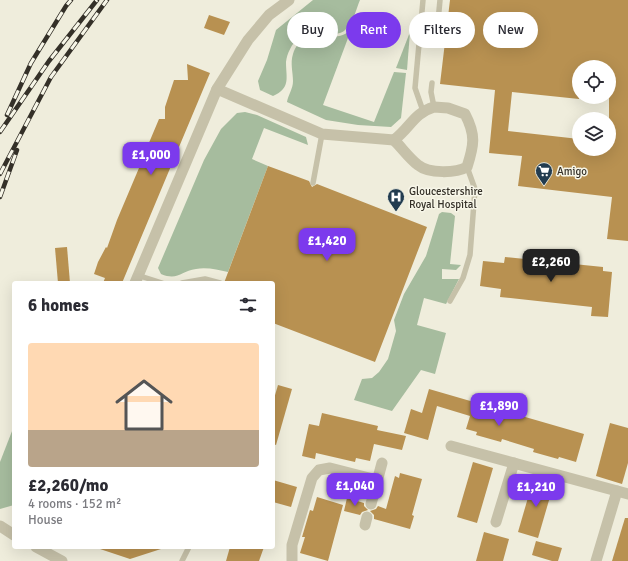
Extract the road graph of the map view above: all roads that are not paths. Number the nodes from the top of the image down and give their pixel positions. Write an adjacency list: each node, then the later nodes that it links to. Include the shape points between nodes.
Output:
1 (289, 0): 6 (street, via 269,15 248,40)
2 (423, 0): 8 (lane, via 415,88)
3 (440, 0): 4 (lane)
4 (439, 12)
5 (432, 83): 7 (lane)
6 (217, 89): 9 (street); 13 (street)
7 (434, 107): 8 (street); 11 (street, via 448,108 464,114 467,118 474,137)
8 (423, 111): 10 (street)
9 (322, 134): 10 (street); 12 (lane)
10 (394, 140): 11 (street, via 420,167 434,171 457,172)
11 (467, 167): 17 (lane, via 476,188 470,255 463,278)
12 (313, 183)
13 (136, 279): 14 (lane)
14 (149, 281)
15 (191, 281): 16 (lane, via 205,278)
16 (214, 281)
17 (450, 301)
18 (452, 446): 20 (street)
19 (382, 463): 21 (street)
20 (514, 463): 22 (street); 25 (street)
21 (377, 480): 24 (street); 32 (street, via 330,468 319,470 312,478 292,545)
22 (617, 491): 23 (street); 33 (street)
23 (628, 494)
24 (371, 504)
25 (496, 522)
26 (0, 526): 27 (street)
27 (12, 533)
28 (40, 549): 30 (street)
29 (188, 549): 31 (lane)
30 (62, 561)
31 (182, 561)
32 (292, 561)
33 (596, 561)

